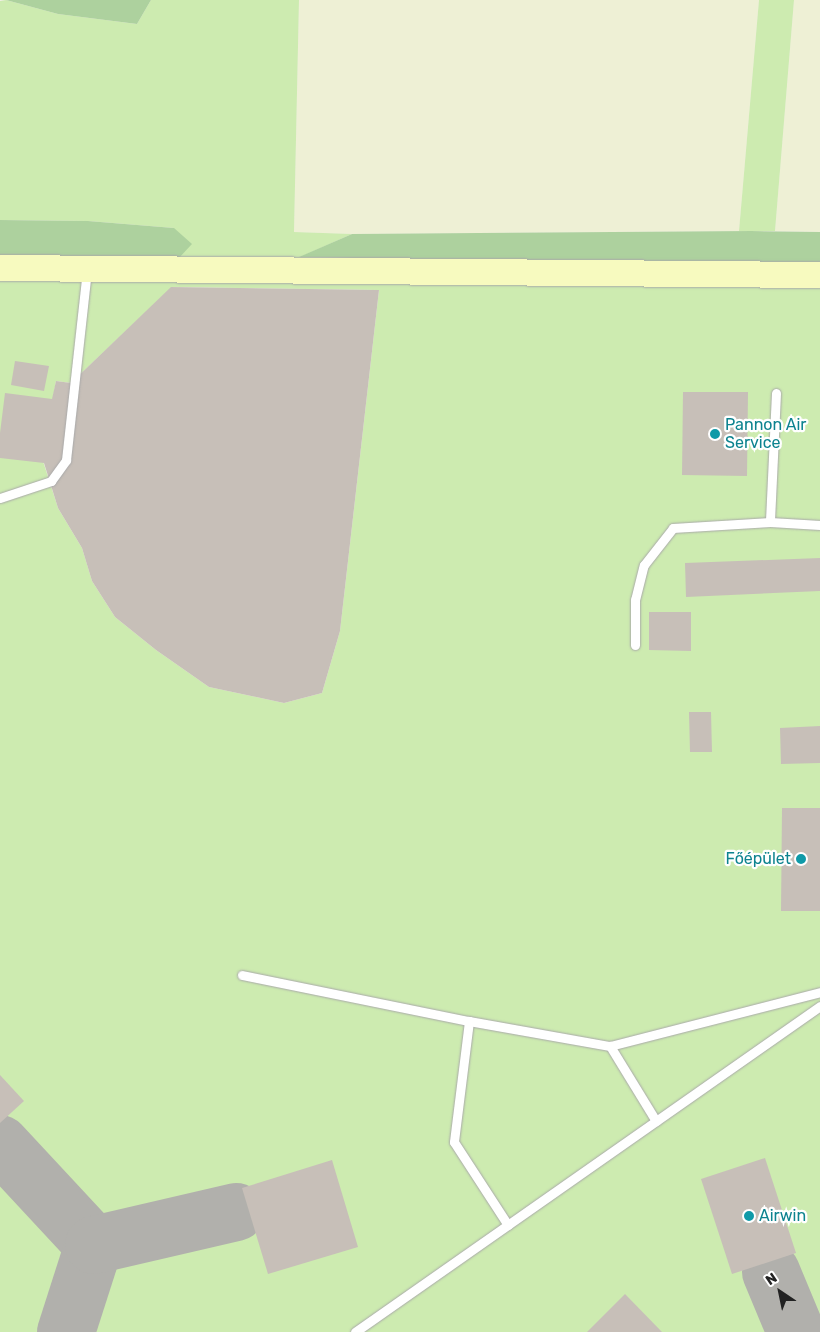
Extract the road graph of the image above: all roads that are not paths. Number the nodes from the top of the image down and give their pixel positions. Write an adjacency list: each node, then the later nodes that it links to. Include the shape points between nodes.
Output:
1 (0, 268): 2 (main road)
2 (87, 269): 3 (main road); 5 (lane, via 66,460 51,481)
3 (820, 275)
4 (776, 393): 6 (lane)
5 (0, 498)
6 (770, 522): 7 (lane); 8 (lane, via 673,528 644,565 635,600)
7 (820, 525)
8 (636, 645)
9 (242, 975): 12 (lane)
10 (820, 992): 13 (lane)
11 (820, 1006): 14 (lane)
12 (469, 1021): 13 (lane); 15 (lane, via 454,1142)
13 (610, 1046): 14 (lane)
14 (656, 1121): 15 (lane)
15 (508, 1224): 16 (lane)
16 (355, 1332)

